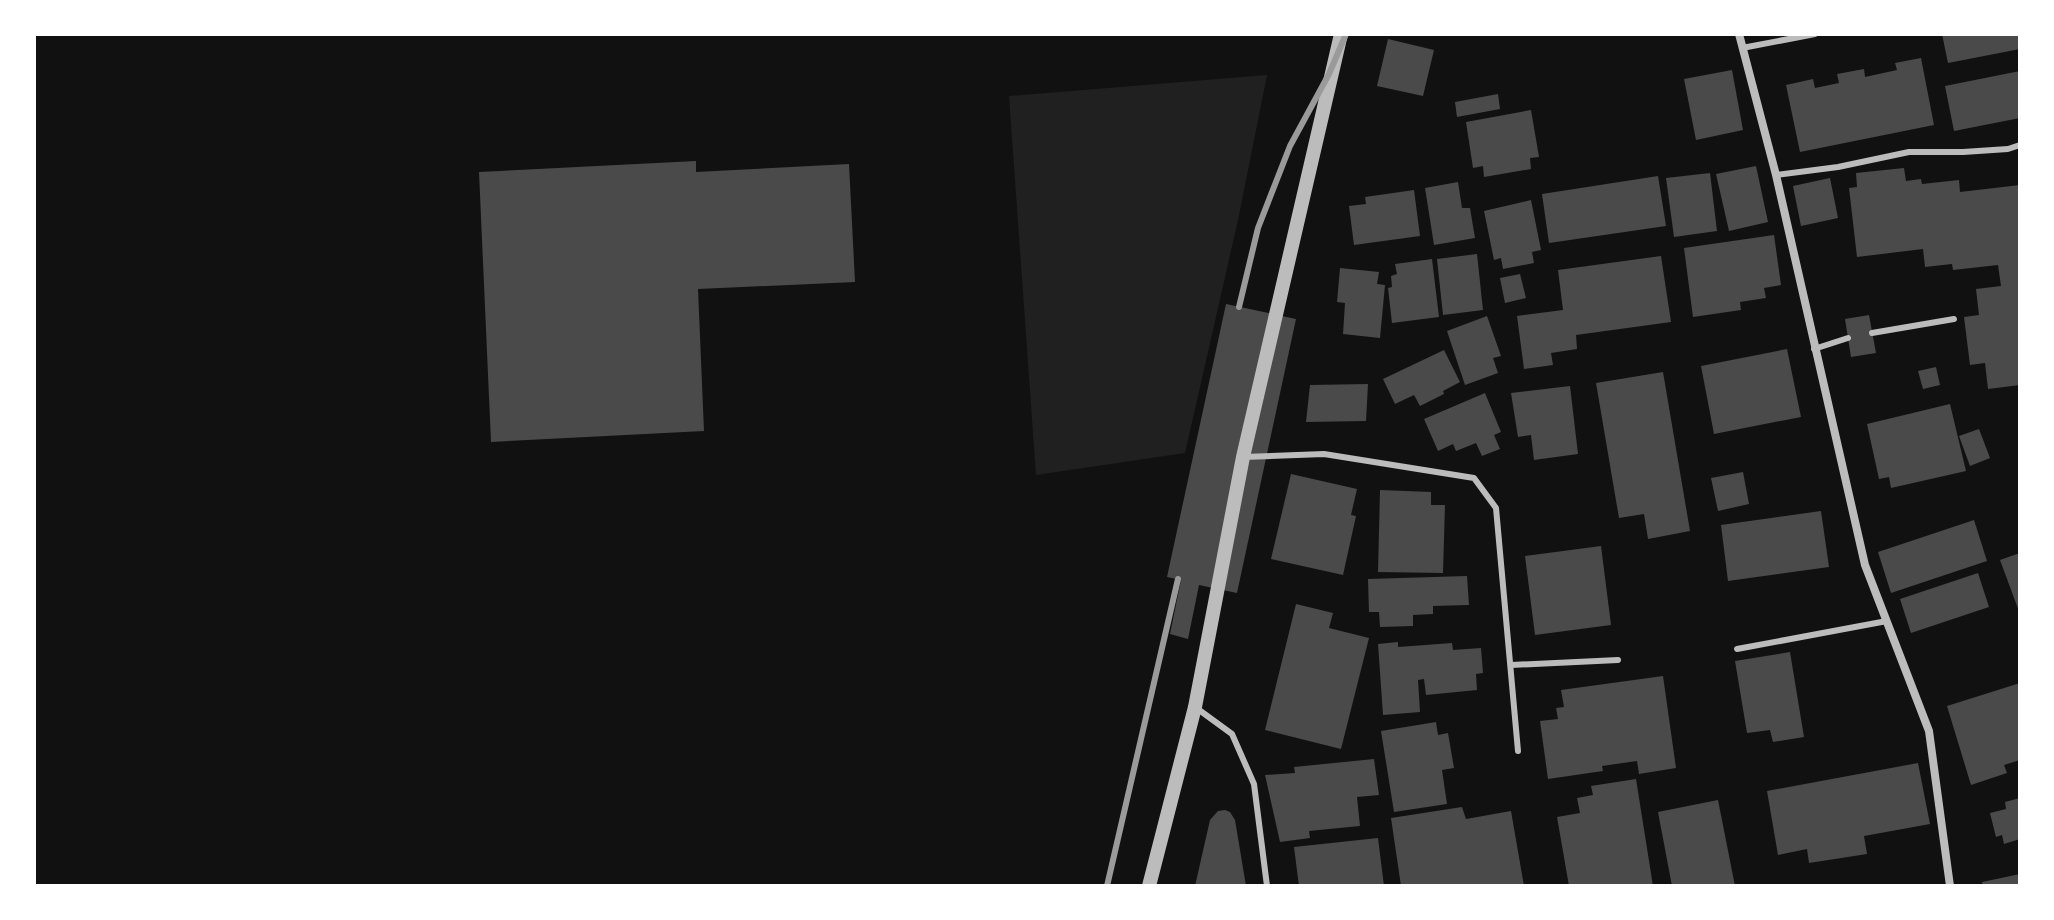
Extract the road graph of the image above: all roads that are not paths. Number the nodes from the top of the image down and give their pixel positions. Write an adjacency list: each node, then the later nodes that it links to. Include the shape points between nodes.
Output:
1 (1341, 34): 11 (street)
2 (1739, 34): 4 (street)
3 (1815, 34): 4 (lane)
4 (1742, 48): 6 (street)
5 (2020, 145): 6 (lane, via 1909,152)
6 (1776, 175): 10 (street)
7 (1954, 319): 8 (lane)
8 (1872, 333)
9 (1848, 338): 10 (lane)
10 (1814, 349): 12 (street, via 1865,565)
11 (1243, 457): 15 (lane, via 1324,454 1474,478 1496,508); 16 (street)
12 (1887, 621): 13 (lane); 20 (street, via 1929,731)
13 (1737, 649)
14 (1618, 660): 15 (lane)
15 (1511, 665): 17 (lane)
16 (1195, 707): 18 (street); 19 (lane, via 1232,734 1254,784)
17 (1518, 751)
18 (1149, 886)
19 (1267, 886)
20 (1950, 886)

